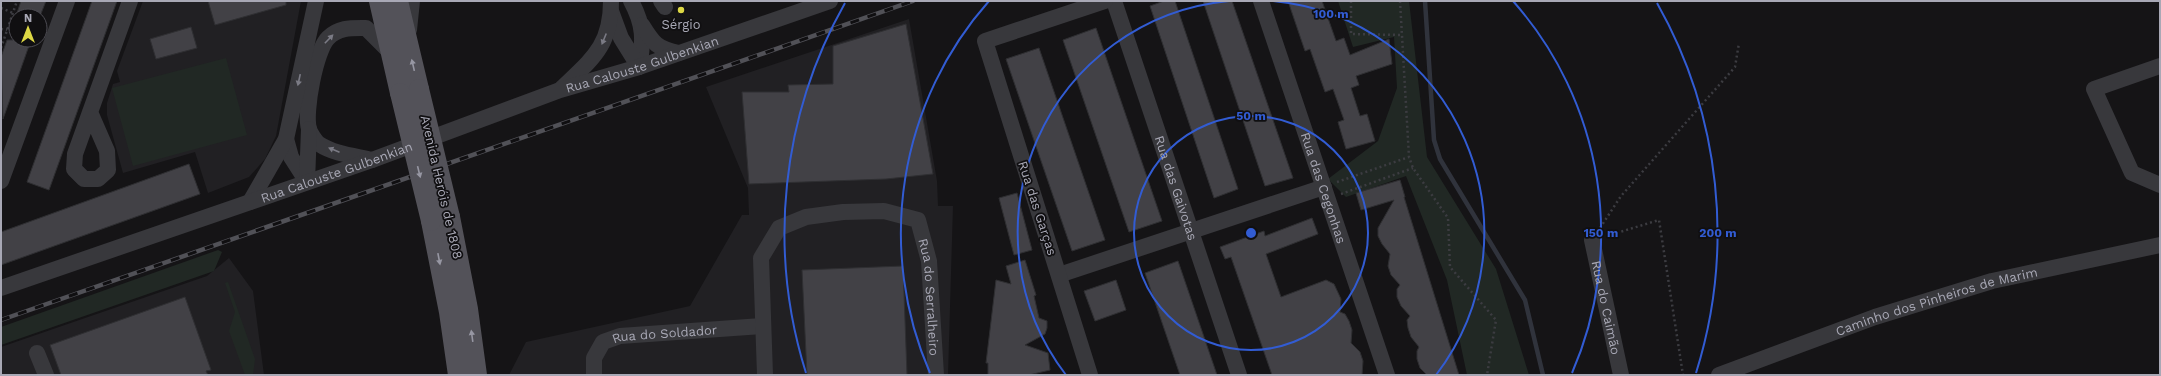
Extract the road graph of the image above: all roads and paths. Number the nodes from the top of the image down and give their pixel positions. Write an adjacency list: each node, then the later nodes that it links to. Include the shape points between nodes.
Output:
1 (67, 1): 35 (street)
2 (130, 1): 29 (street)
3 (316, 1): 31 (street, one-way to 31)
4 (379, 1): 24 (main road, Avenida Heróis de 1808)
5 (398, 1): 20 (main road, Avenida Heróis de 1808)
6 (412, 1): 20 (street)
7 (631, 1): 15 (street)
8 (830, 1): 23 (street, Rua Calouste Gulbenkian)
9 (1105, 1): 44 (street, Rua das Garças, via 985,41)
10 (1114, 1): 41 (street, Rua das Gaivotas)
11 (1260, 1): 38 (street, Rua das Cegonhas)
12 (1351, 1): 19 (path, via 1351,34)
13 (1400, 1): 19 (path)
14 (611, 5): 26 (street, via 621,38); 27 (street, one-way to 27, via 607,36 600,50)
15 (642, 24): 23 (street, via 651,40 658,46); 26 (street, via 643,47)
16 (8, 27): 18 (path)
17 (1, 29): 18 (path)
18 (7, 30): 22 (path)
19 (1402, 35): 32 (path)
20 (408, 42): 28 (main road, Avenida Heróis de 1808, one-way to 20)
21 (1739, 43): 42 (path, via 1735,67 1621,196)
22 (1, 48)
23 (679, 53): 26 (street, Rua Calouste Gulbenkian)
24 (392, 54): 28 (main road, Avenida Heróis de 1808); 30 (street, one-way to 24, via 310,92 318,55 328,38 345,27 366,28)
25 (2160, 66): 37 (street, via 2094,89 2132,173)
26 (639, 67): 27 (street, Rua Calouste Gulbenkian)
27 (560, 90): 33 (street, Rua Calouste Gulbenkian)
28 (410, 91): 40 (main road, Avenida Heróis de 1808, bridge)
29 (90, 112)
30 (308, 129): 33 (street, one-way to 30, via 341,153 318,144); 36 (street)
31 (286, 139): 36 (street, via 291,157); 39 (street)
32 (1409, 157): 34 (path); 38 (path)
33 (372, 160): 36 (street, Rua Calouste Gulbenkian)
34 (1413, 168): 38 (path); 57 (path, via 1448,218 1450,267 1496,320)
35 (1, 181)
36 (307, 182): 39 (street, Rua Calouste Gulbenkian)
37 (2160, 185)
38 (1328, 190): 41 (street); 56 (street, Rua das Cegonhas)
39 (250, 202): 45 (street, Rua Calouste Gulbenkian)
40 (440, 219): 49 (main road, Avenida Heróis de 1808, one-way to 49); 50 (main road, Avenida Heróis de 1808, one-way to 40, via 468,309)
41 (1191, 231): 44 (street); 55 (street, Rua das Gaivotas)
42 (1592, 240): 58 (street, Rua do Caimão); 59 (path, via 1659,220)
43 (2160, 246): 60 (street, Caminho dos Pinheiros de Marim, via 1992,281 1875,317)
44 (1059, 275): 54 (street, Rua das Garças)
45 (1, 288)
46 (762, 326): 51 (street, Rua do Soldador, via 620,336 603,342 594,358); 52 (street); 53 (street, Rua do Serralheiro, via 761,258 780,228 806,217 843,212 884,211 918,220 929,261)
47 (37, 353): 48 (street)
48 (46, 375)
49 (458, 375)
50 (477, 375)
51 (594, 375)
52 (765, 375)
53 (936, 375)
54 (1090, 375)
55 (1239, 375)
56 (1387, 375)
57 (1487, 375)
58 (1621, 375)
59 (1683, 375)
60 (1719, 375)

